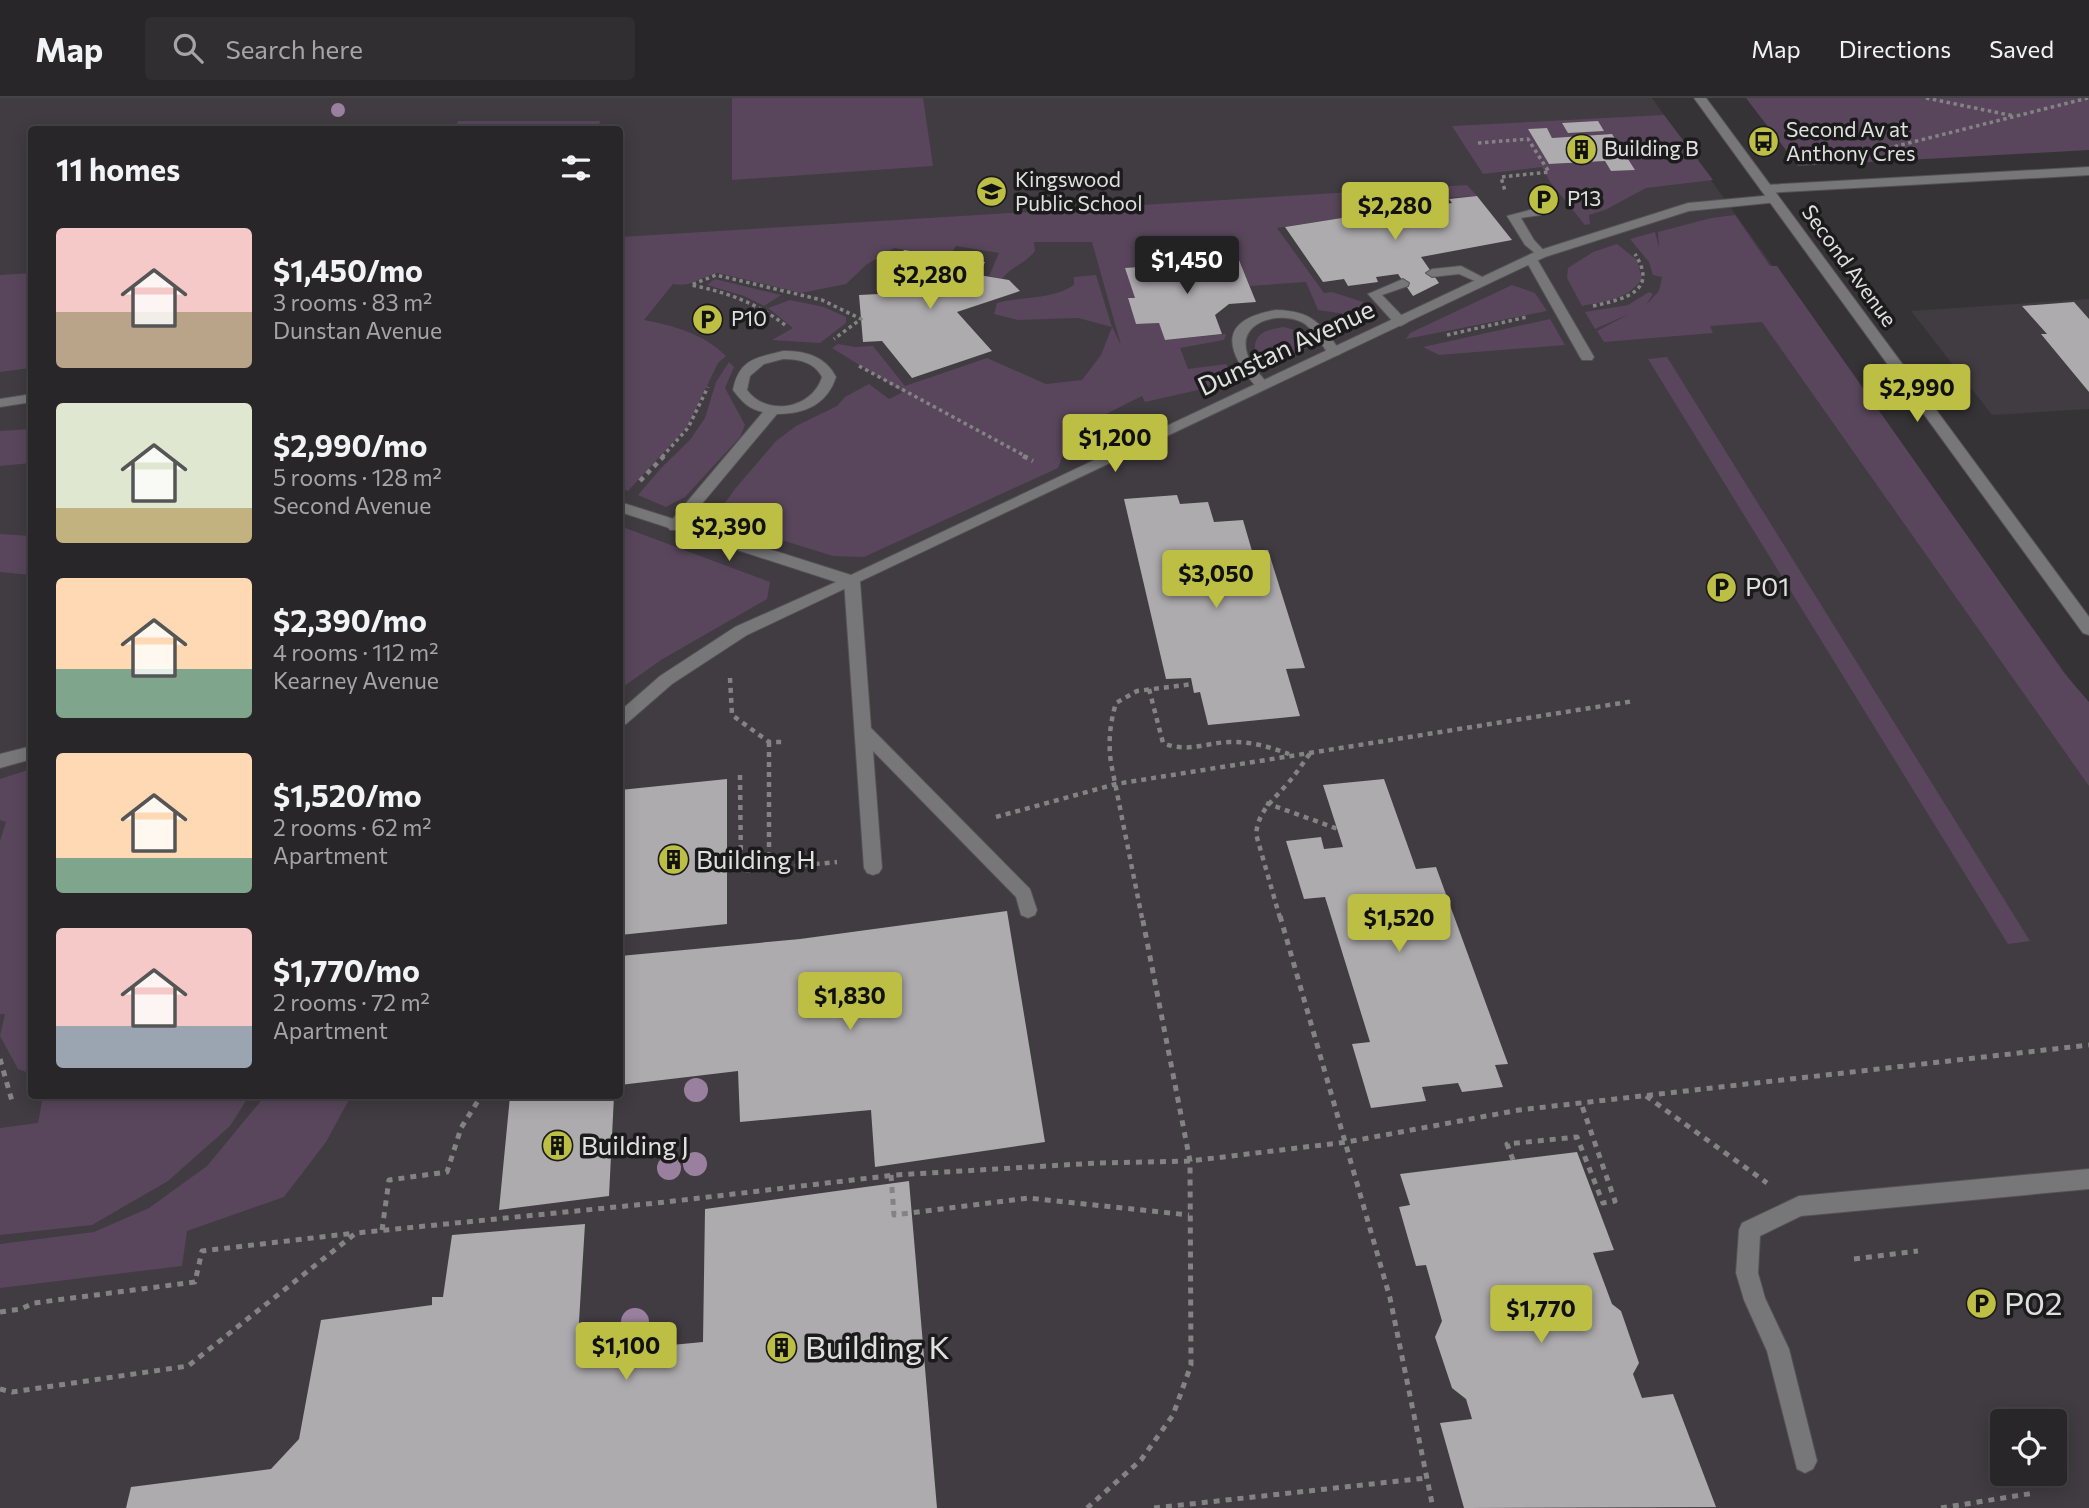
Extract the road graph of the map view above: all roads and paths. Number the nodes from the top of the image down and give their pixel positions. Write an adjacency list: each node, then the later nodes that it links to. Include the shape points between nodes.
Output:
1 (1700, 98): 8 (street, Second Avenue)
2 (1926, 98): 4 (path)
3 (2088, 98): 4 (path)
4 (2018, 117): 6 (path)
5 (1478, 143): 10 (path, via 1528,139 1549,172 1500,177)
6 (1875, 152)
7 (2089, 171): 8 (street, Dunstan Avenue)
8 (1770, 194): 12 (street, Dunstan Avenue, via 1688,207); 33 (street, Second Avenue)
9 (1537, 212): 10 (street)
10 (1513, 216): 12 (street)
11 (1628, 247): 16 (path, via 1643,266 1646,278 1642,286 1619,300)
12 (1536, 256): 14 (street, Dunstan Avenue); 21 (street)
13 (1432, 273): 14 (street, via 1461,270)
14 (1484, 281): 17 (street, Dunstan Avenue)
15 (1403, 283): 17 (street, via 1374,294)
16 (1589, 307)
17 (1401, 322): 20 (street, Dunstan Avenue)
18 (775, 331): 19 (path, via 786,325 751,301 691,285 716,275 821,300 860,319)
19 (832, 340)
20 (1334, 352): 23 (street, Dunstan Avenue); 23 (street, via 1301,318 1275,314 1255,319 1243,330 1238,344 1243,360)
21 (1587, 357)
22 (711, 379): 29 (path, via 692,425)
23 (1262, 385): 32 (street, Dunstan Avenue)
24 (28, 399): 26 (street)
25 (920, 400): 28 (path)
26 (0, 404)
27 (773, 410): 27 (street, via 742,395 741,379 752,365 791,355 814,360 828,372 828,387 814,401); 31 (street)
28 (1036, 463)
29 (637, 485)
30 (623, 508): 31 (street)
31 (675, 526): 32 (street)
32 (852, 581): 38 (street, Dunstan Avenue, via 741,631 666,680); 39 (street)
33 (2089, 629)
34 (730, 670): 40 (path, via 732,715)
35 (1193, 684): 36 (path)
36 (1149, 689): 44 (path, via 1163,743 1177,750 1250,742); 47 (path, via 1116,703 1109,727 1108,759)
37 (1634, 701): 42 (path)
38 (623, 717)
39 (862, 729): 49 (street); 51 (street)
40 (769, 741): 41 (path); 52 (path)
41 (782, 742)
42 (1312, 751): 44 (path); 48 (path)
43 (28, 753): 45 (street)
44 (1290, 755): 47 (path)
45 (0, 761)
46 (740, 775): 52 (path, via 741,871)
47 (1116, 784): 49 (path); 62 (path)
48 (1266, 803): 50 (path); 60 (path, via 1257,818 1256,834)
49 (958, 827): 53 (street, via 1024,894)
50 (1338, 830)
51 (873, 863): 52 (path)
52 (769, 869)
53 (1028, 910)
54 (2089, 1045): 56 (path)
55 (0, 1059): 58 (path)
56 (1645, 1096): 59 (path); 65 (path)
57 (479, 1099): 67 (path, via 461,1128 447,1172 389,1180)
58 (12, 1101)
59 (1581, 1103): 60 (path); 61 (path, via 1615,1201 1603,1203 1577,1138 1507,1144)
60 (1347, 1142): 62 (path); 74 (path, via 1390,1298)
61 (1513, 1160)
62 (1190, 1161): 63 (path); 66 (path)
63 (891, 1175): 66 (path, via 894,1215 1028,1198); 67 (path)
64 (2089, 1179): 65 (street)
65 (1799, 1206): 73 (street, via 1750,1230 1748,1273 1778,1349)
66 (1189, 1215): 77 (path, via 1191,1365 1173,1415 1157,1438 1140,1460)
67 (382, 1230): 68 (path)
68 (356, 1233): 71 (path, via 202,1251 195,1282 34,1303); 72 (path, via 188,1366 12,1392)
69 (1918, 1251): 70 (path)
70 (1854, 1259)
71 (0, 1312)
72 (0, 1390)
73 (1805, 1461)
74 (1426, 1478): 76 (path); 80 (path)
75 (2034, 1493): 81 (path)
76 (1255, 1498): 78 (path); 79 (path)
77 (1087, 1508)
78 (1154, 1508)
79 (1256, 1508)
80 (1433, 1508)
81 (1941, 1508)

